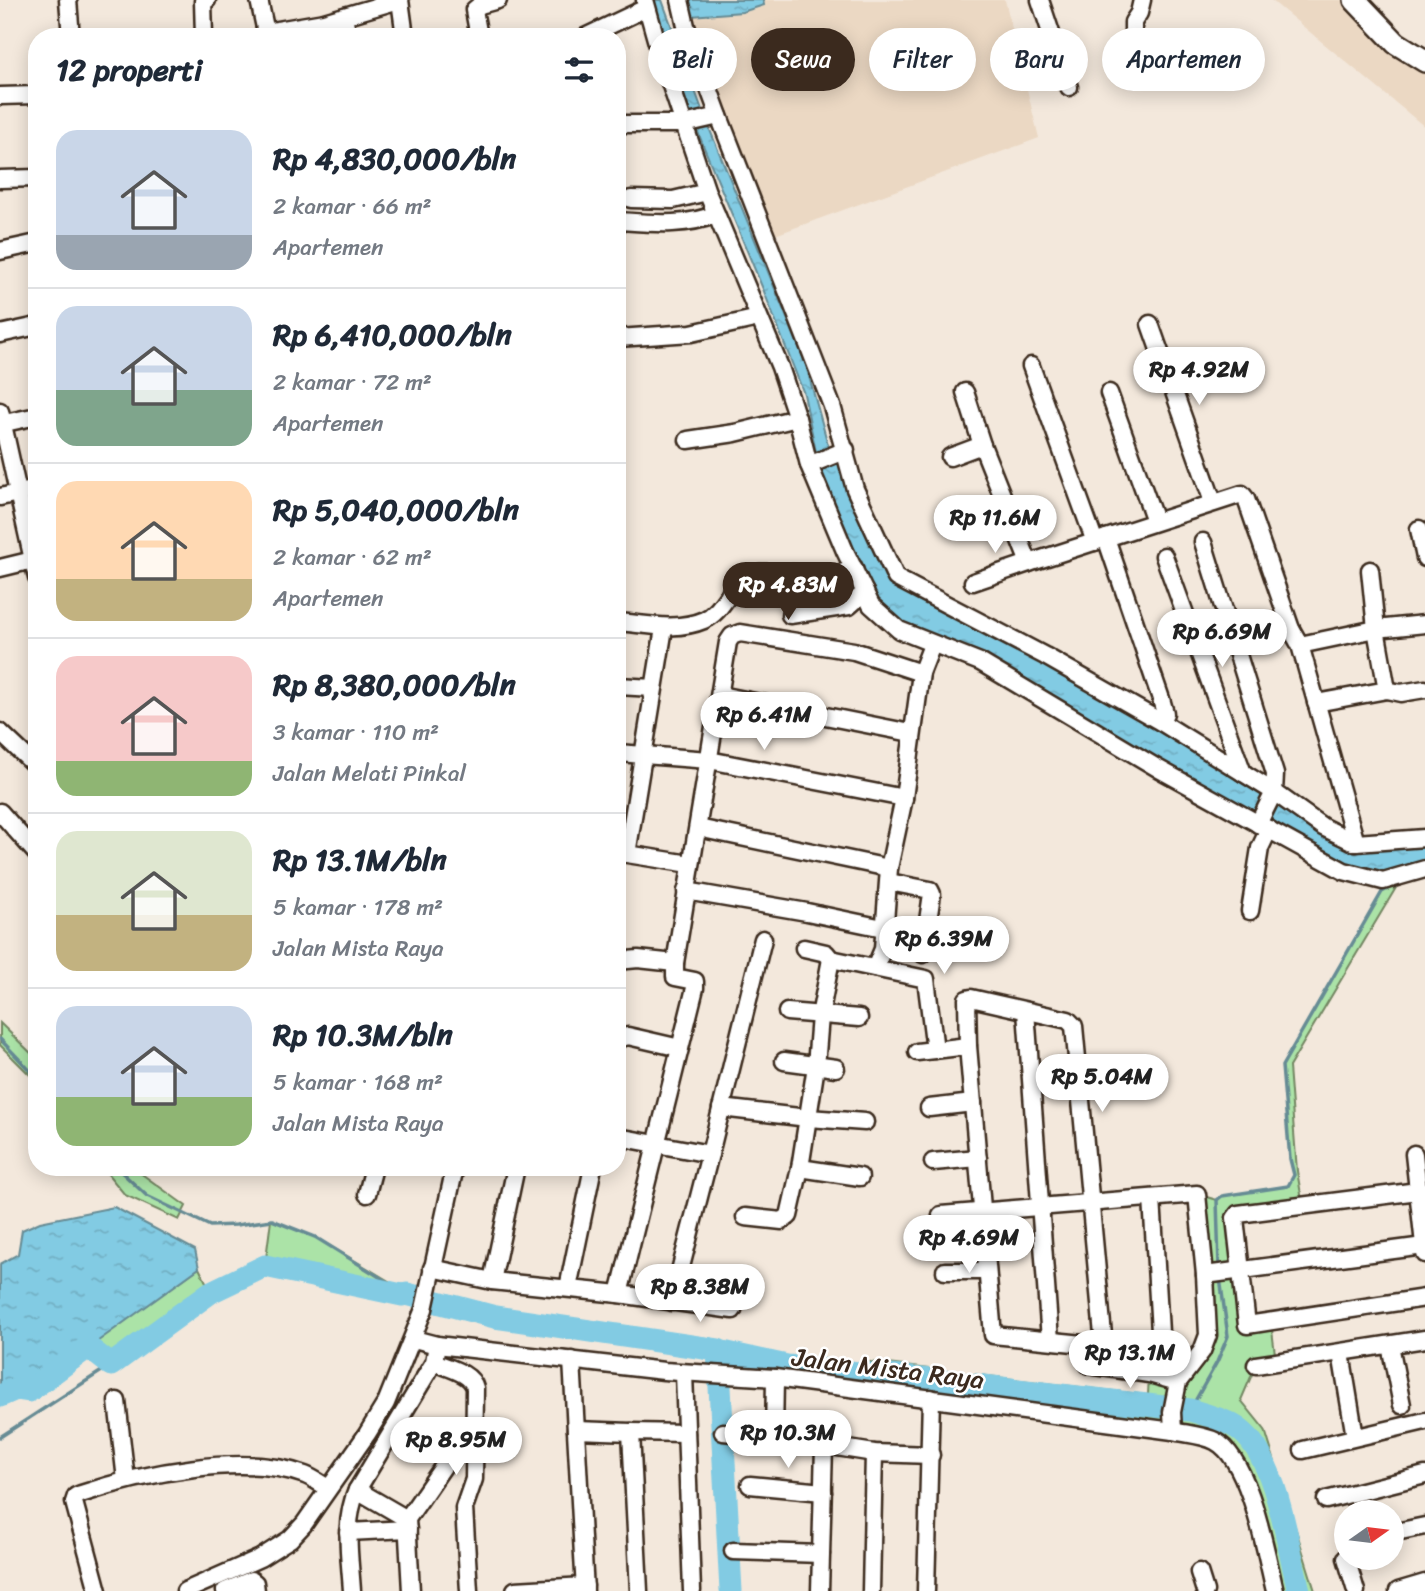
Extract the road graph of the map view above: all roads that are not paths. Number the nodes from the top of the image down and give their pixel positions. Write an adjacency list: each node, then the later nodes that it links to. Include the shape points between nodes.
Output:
1 (68, 0): 12 (street)
2 (207, 0): 13 (street, via 203,1)
3 (259, 0): 14 (street)
4 (400, 0): 11 (street); 17 (street)
5 (498, 0): 18 (street, via 474,10)
6 (680, 0): 25 (street)
7 (1040, 0): 20 (street)
8 (1142, 0): 21 (street)
9 (1355, 0): 22 (street, via 1396,43)
10 (646, 4): 19 (street); 27 (street)
11 (344, 16): 15 (street); 16 (street)
12 (70, 28)
13 (204, 28)
14 (265, 28)
15 (298, 28)
16 (346, 28)
17 (404, 28)
18 (477, 28)
19 (602, 28)
20 (1049, 28)
21 (1133, 28)
22 (1425, 61)
23 (28, 95): 24 (street)
24 (0, 96)
25 (714, 117): 27 (street); 49 (street, via 816,364)
26 (626, 124): 27 (street)
27 (684, 124): 30 (street)
28 (28, 178): 29 (street)
29 (0, 179)
30 (707, 192): 31 (street, via 673,200); 32 (street)
31 (631, 199)
32 (716, 214): 33 (street, via 691,222); 36 (street)
33 (626, 222)
34 (28, 245): 35 (street)
35 (0, 251)
36 (759, 318): 40 (street, via 691,333); 45 (street)
37 (1150, 324): 55 (street)
38 (28, 328): 39 (street)
39 (0, 334)
40 (626, 337)
41 (1031, 366): 61 (street)
42 (965, 392): 48 (street)
43 (1109, 393): 58 (street)
44 (28, 417): 46 (street)
45 (797, 418): 47 (street); 51 (street)
46 (1, 420): 53 (street)
47 (688, 440)
48 (982, 445): 50 (street); 56 (street)
49 (846, 450): 51 (street); 89 (street, via 855,489 896,578)
50 (950, 457)
51 (808, 465): 68 (street)
52 (28, 491): 53 (street)
53 (18, 493): 54 (street); 60 (street)
54 (0, 497)
55 (1213, 502): 58 (street); 76 (street, via 1236,494 1246,499)
56 (1006, 504): 57 (street); 66 (street)
57 (967, 517)
58 (1155, 521): 61 (street)
59 (1419, 529): 64 (street)
60 (28, 532)
61 (1100, 540): 66 (street); 89 (street, via 1164,707)
62 (1203, 542): 78 (street)
63 (1164, 556): 80 (street)
64 (1425, 558)
65 (28, 561): 67 (street)
66 (1029, 563): 70 (street)
67 (0, 568)
68 (854, 568): 71 (street); 75 (street, via 839,574 748,575 704,620)
69 (1370, 570): 77 (street)
70 (973, 582)
71 (865, 592): 72 (street, via 849,606); 79 (street, via 871,605 899,630)
72 (790, 615)
73 (626, 623): 75 (street)
74 (1425, 624): 77 (street)
75 (664, 628): 84 (street)
76 (1292, 629): 78 (street); 81 (street)
77 (1376, 629): 81 (street); 86 (street)
78 (1232, 640): 80 (street); 97 (street, via 1275,774)
79 (932, 645): 82 (street); 101 (street, via 981,662)
80 (1198, 645): 96 (street)
81 (1300, 645): 88 (street)
82 (921, 673): 87 (street, via 854,652 740,633 728,642); 91 (street)
83 (626, 686): 84 (street)
84 (653, 688): 93 (street)
85 (1425, 689): 86 (street)
86 (1387, 691): 88 (street)
87 (720, 695): 91 (street); 95 (street)
88 (1316, 703): 105 (street)
89 (1161, 722): 96 (street)
90 (0, 732): 94 (street)
91 (911, 733): 98 (street)
92 (626, 753): 93 (street)
93 (644, 754): 95 (street); 100 (street)
94 (28, 758)
95 (709, 760): 98 (street); 102 (street)
96 (1243, 773): 97 (street)
97 (1274, 792): 101 (street); 105 (street, via 1322,827)
98 (904, 799): 109 (street)
99 (0, 812): 106 (street)
100 (626, 816)
101 (1263, 826): 108 (street, via 1320,859 1368,879 1383,881); 111 (street)
102 (698, 828): 107 (street); 109 (street)
103 (626, 836): 107 (street, via 627,854)
104 (1425, 838): 105 (street)
105 (1356, 843)
106 (28, 844)
107 (690, 864): 110 (street)
108 (1425, 869)
109 (889, 875): 112 (street); 115 (street, via 932,894)
110 (686, 891): 112 (street); 118 (street)
111 (1250, 911)
112 (883, 929): 119 (street, via 883,949)
113 (763, 939): 133 (street)
114 (804, 948): 116 (street, via 826,953)
115 (923, 954)
116 (831, 959): 119 (street); 122 (street)
117 (626, 960): 118 (street)
118 (675, 963): 126 (street, via 676,977 695,981)
119 (876, 968): 127 (street, via 926,979)
120 (1026, 1011): 125 (street, via 967,999); 152 (street, via 1068,1020 1074,1026); 153 (street)
121 (787, 1012): 122 (street)
122 (820, 1016): 123 (street); 130 (street)
123 (859, 1018)
124 (626, 1037): 126 (street)
125 (968, 1046): 127 (street); 132 (street)
126 (680, 1048): 138 (street)
127 (935, 1050): 128 (street)
128 (917, 1052)
129 (784, 1061): 130 (street)
130 (816, 1066): 131 (street); 135 (street)
131 (836, 1068)
132 (973, 1102): 134 (street); 141 (street)
133 (721, 1108): 135 (street); 139 (street)
134 (929, 1108)
135 (808, 1118): 136 (street); 143 (street)
136 (865, 1122)
137 (626, 1137): 138 (street)
138 (656, 1143): 139 (street); 165 (street)
139 (710, 1154): 167 (street)
140 (1413, 1154): 149 (street)
141 (978, 1158): 142 (street); 154 (street)
142 (933, 1162)
143 (800, 1168): 148 (street); 156 (street, via 788,1219)
144 (372, 1176): 150 (street)
145 (453, 1176): 162 (street)
146 (514, 1176): 163 (street)
147 (591, 1176): 164 (street)
148 (860, 1177)
149 (1418, 1191): 157 (street); 161 (street, via 1236,1215)
150 (367, 1194)
151 (1152, 1198): 152 (street); 161 (street, via 1197,1194); 174 (street, via 1160,1336 1153,1342)
152 (1092, 1203): 153 (street); 174 (street)
153 (1040, 1207): 154 (street); 171 (street)
154 (982, 1212): 155 (street); 159 (street)
155 (941, 1215)
156 (745, 1217)
157 (1424, 1247): 158 (street); 161 (street)
158 (1425, 1254)
159 (987, 1270): 160 (street); 171 (street, via 993,1335)
160 (945, 1271)
161 (1225, 1272): 166 (street, via 1249,1326); 182 (street, via 1202,1351)
162 (431, 1276): 163 (street); 169 (street)
163 (492, 1281): 164 (street)
164 (568, 1288): 165 (street)
165 (619, 1294): 167 (street)
166 (1425, 1298)
167 (672, 1302): 168 (street)
168 (733, 1310)
169 (414, 1339): 172 (street, Jalan Mista Raya); 202 (street, via 386,1403)
170 (1425, 1339): 173 (street)
171 (1050, 1340): 174 (street)
172 (436, 1345): 176 (street, Jalan Mista Raya); 177 (street)
173 (1390, 1345): 175 (street); 185 (street)
174 (1104, 1346)
175 (1341, 1353): 178 (street); 194 (street)
176 (572, 1360): 180 (street, Jalan Mista Raya); 188 (street)
177 (434, 1362): 187 (street, via 473,1381); 203 (street)
178 (1256, 1365)
179 (1088, 1366): 182 (street, via 1149,1374)
180 (684, 1373): 181 (street, Jalan Mista Raya); 192 (street)
181 (775, 1378): 183 (street, Jalan Mista Raya); 193 (street)
182 (1177, 1388): 189 (street)
183 (932, 1398): 189 (street, Jalan Mista Raya); 198 (street)
184 (117, 1401): 200 (street)
185 (1402, 1405)
186 (1425, 1421): 194 (street)
187 (474, 1422): 207 (street); 224 (street, via 474,1479 464,1508)
188 (576, 1430): 190 (street); 216 (street)
189 (1172, 1431): 232 (street, Jalan Mista Raya, via 1216,1441 1237,1464)
190 (632, 1432): 192 (street); 225 (street)
191 (723, 1432): 193 (street)
192 (686, 1433): 226 (street)
193 (774, 1437): 195 (street)
194 (1355, 1437): 196 (street)
195 (824, 1447): 197 (street); 204 (street)
196 (1303, 1450)
197 (874, 1453): 198 (street); 228 (street)
198 (932, 1455): 229 (street)
199 (1425, 1475): 205 (street)
200 (127, 1480): 202 (street, via 230,1464 305,1475); 218 (street, via 76,1496 74,1502)
201 (750, 1485): 204 (street)
202 (328, 1488): 219 (street, via 290,1539 260,1558)
203 (357, 1490): 207 (street); 210 (street, via 348,1515)
204 (823, 1492): 212 (street)
205 (1326, 1500)
206 (1249, 1516): 231 (street)
207 (407, 1524): 210 (street); 223 (street)
208 (1425, 1525): 209 (street)
209 (1404, 1530)
210 (348, 1532): 222 (street)
211 (733, 1551): 212 (street)
212 (821, 1554): 227 (street)
213 (1350, 1570): 233 (street)
214 (1199, 1572): 230 (street)
215 (1425, 1583): 234 (street)
216 (585, 1588): 217 (street)
217 (515, 1590)
218 (98, 1591)
219 (185, 1591)
220 (225, 1591): 221 (street, via 251,1580)
221 (256, 1591)
222 (352, 1591)
223 (411, 1591)
224 (469, 1591)
225 (639, 1591)
226 (692, 1591)
227 (821, 1591)
228 (870, 1591)
229 (926, 1591)
230 (1205, 1591)
231 (1267, 1591)
232 (1275, 1591)
233 (1356, 1591)
234 (1398, 1591)

